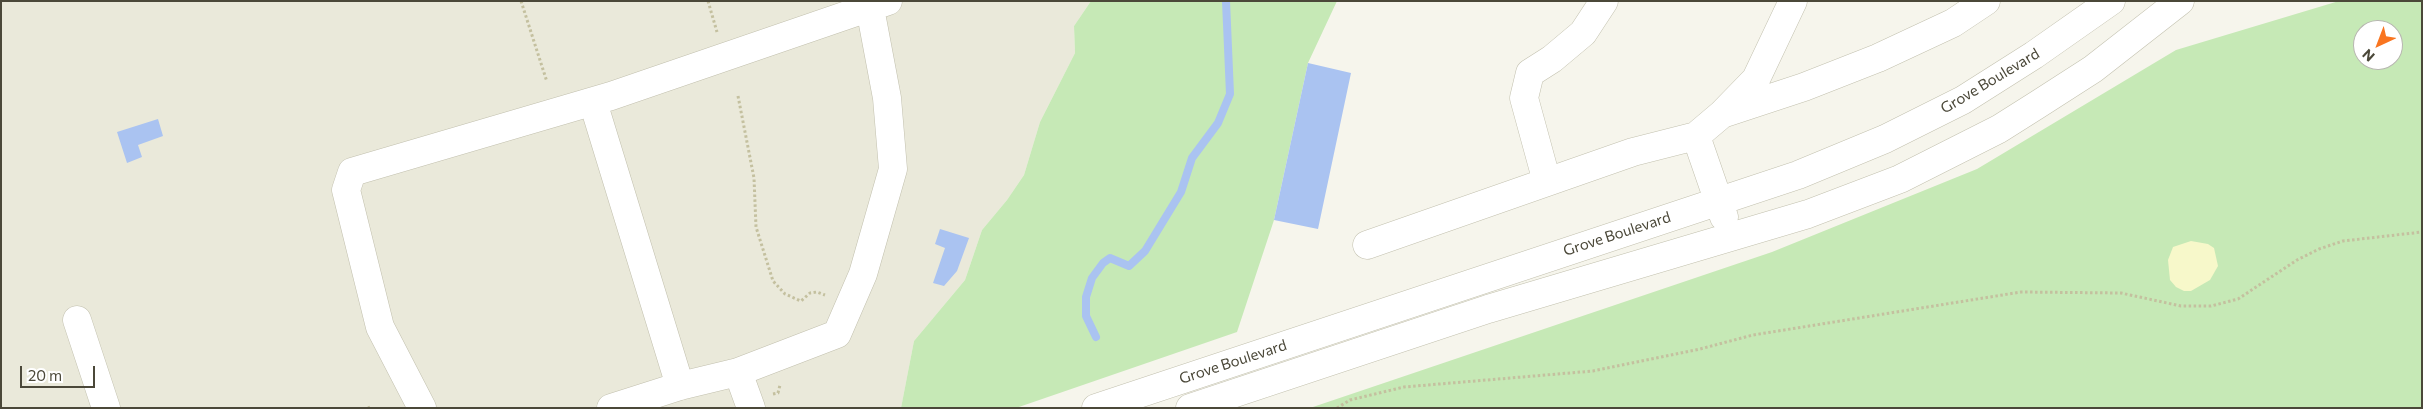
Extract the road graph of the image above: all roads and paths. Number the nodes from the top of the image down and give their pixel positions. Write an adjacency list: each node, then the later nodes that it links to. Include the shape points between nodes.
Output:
1 (521, 1): 10 (path)
2 (708, 1): 9 (path)
3 (1604, 1): 15 (street, via 1582,33 1530,73 1524,98)
4 (1793, 1): 13 (street, via 1756,79)
5 (1986, 1): 13 (street, via 1953,24 1878,58)
6 (2111, 1): 16 (street, Grove Boulevard, via 1963,100 1798,175)
7 (2180, 1): 18 (street, Grove Boulevard, via 2093,69 1999,129 1952,154 1852,198)
8 (879, 4): 12 (street); 22 (street, via 893,169 863,274 837,334)
9 (719, 37)
10 (547, 82)
11 (738, 96): 20 (path, via 754,178 756,227 772,281 785,294 801,301 810,293 817,292 826,295)
12 (593, 102): 23 (street); 25 (street, via 352,172 346,190 380,327)
13 (1722, 114): 14 (street)
14 (1696, 136): 15 (street, via 1633,152); 16 (street)
15 (1547, 182): 19 (street)
16 (1719, 201): 18 (street); 28 (street, Grove Boulevard)
17 (2422, 232): 30 (path, via 2343,240 2297,260 2238,299 2211,306 2181,306 2122,293 2021,292 1753,335 1593,371 1404,387 1350,400)
18 (1730, 237): 29 (street, Grove Boulevard, via 1488,309)
19 (1367, 245)
20 (826, 300)
21 (77, 320): 24 (street)
22 (738, 372): 23 (street); 27 (street)
23 (680, 386): 26 (street)
24 (106, 408)
25 (422, 408)
26 (611, 408)
27 (751, 408)
28 (1096, 408)
29 (1190, 408)
30 (1337, 408)

